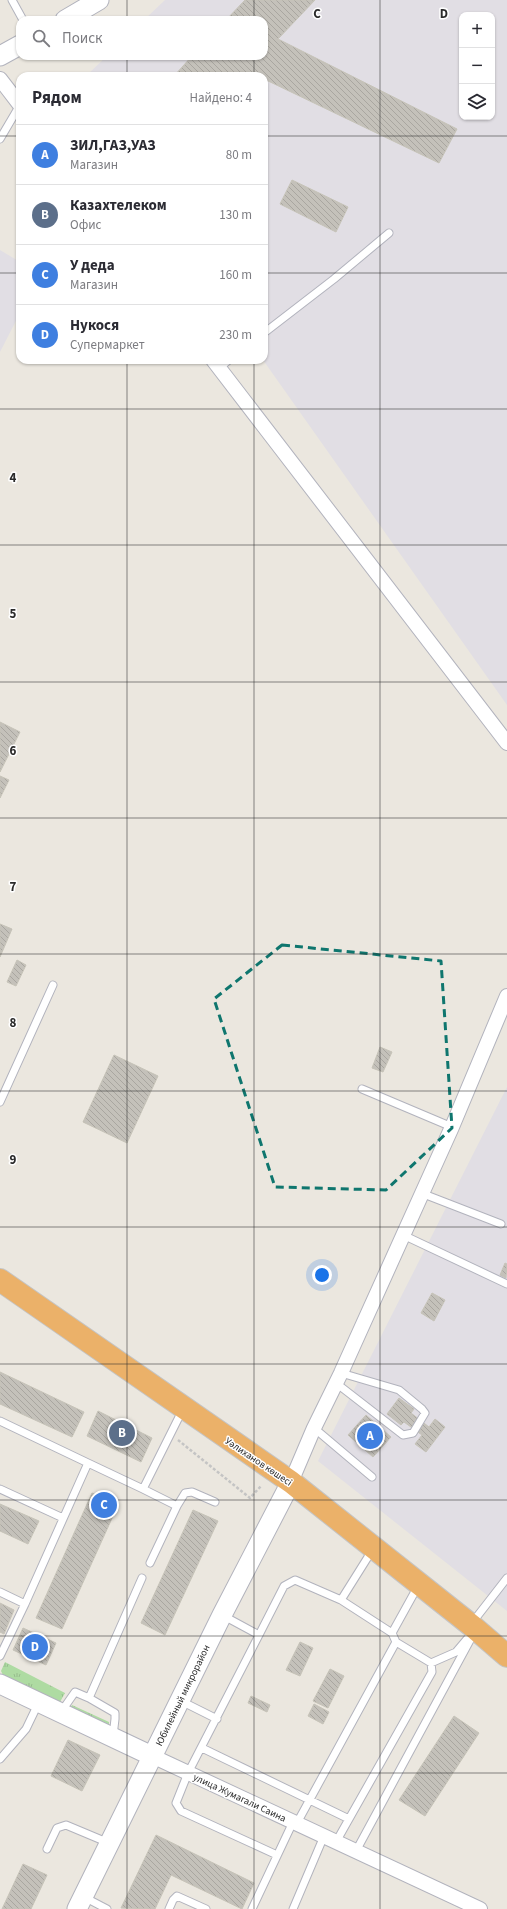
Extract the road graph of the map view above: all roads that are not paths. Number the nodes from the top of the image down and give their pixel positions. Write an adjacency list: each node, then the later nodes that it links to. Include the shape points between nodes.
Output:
1 (12, 0): 3 (lane)
2 (99, 0): 4 (street)
3 (21, 16)
4 (72, 16)
5 (16, 47): 6 (street)
6 (0, 56)
7 (0, 79): 8 (street)
8 (16, 100)
9 (16, 112): 10 (lane)
10 (0, 139)
11 (389, 233): 12 (lane)
12 (268, 330)
13 (222, 364): 14 (street)
14 (507, 743)
15 (53, 985): 18 (lane)
16 (507, 996): 19 (street)
17 (362, 1089): 19 (lane)
18 (0, 1102)
19 (452, 1127): 20 (street)
20 (421, 1192): 21 (lane); 22 (street)
21 (501, 1224)
22 (402, 1235): 24 (lane); 25 (street)
23 (0, 1280): 26 (highway, Уәлиханов көшесі)
24 (507, 1284)
25 (338, 1378): 25 (lane, via 402,1435 413,1432 424,1417 422,1409 399,1390); 28 (street)
26 (183, 1408): 31 (highway, Уәлиханов көшесі); 33 (lane)
27 (0, 1421): 29 (lane)
28 (314, 1428): 30 (lane); 31 (street)
29 (88, 1463): 33 (lane); 36 (lane)
30 (372, 1477)
31 (291, 1482): 37 (highway, Уәлиханов көшесі); 45 (street, Юбилейный микрорайон)
32 (0, 1489): 36 (lane)
33 (143, 1489): 35 (lane)
34 (215, 1502): 35 (lane, via 188,1492 182,1496)
35 (177, 1506): 38 (lane)
36 (63, 1518): 44 (lane)
37 (373, 1548): 41 (highway, Уәлиханов көшесі); 43 (lane)
38 (150, 1563)
39 (142, 1578): 54 (lane)
40 (507, 1578): 46 (lane)
41 (418, 1584): 46 (highway, Уәлиханов көшесі); 47 (lane)
42 (0, 1592): 44 (lane)
43 (341, 1600): 47 (lane); 48 (lane, via 295,1580 284,1586)
44 (25, 1604): 50 (lane)
45 (222, 1615): 48 (lane); 55 (street, Юбилейный микрорайон)
46 (473, 1628): 51 (highway, Уәлиханов көшесі); 52 (lane, via 456,1652); 70 (lane)
47 (392, 1633): 49 (lane)
48 (258, 1635): 58 (lane)
49 (396, 1642): 52 (lane); 64 (lane)
50 (0, 1656)
51 (507, 1656)
52 (431, 1663): 65 (lane, via 432,1672)
53 (0, 1684): 56 (street, улица Жумагали Саина)
54 (89, 1698): 57 (lane, via 75,1692); 59 (lane, via 114,1713 116,1718)
55 (179, 1701): 58 (lane); 61 (street, Юбилейный микрорайон)
56 (39, 1702): 57 (street, улица Жумагали Саина); 62 (lane, via 26,1729)
57 (61, 1713): 59 (street, улица Жумагали Саина)
58 (217, 1718): 60 (lane)
59 (112, 1737): 61 (street, улица Жумагали Саина)
60 (202, 1748): 63 (lane); 64 (lane)
61 (152, 1756): 63 (street, улица Жумагали Саина); 68 (street, Юбилейный микрорайон)
62 (0, 1759)
63 (188, 1773): 66 (street, улица Жумагали Саина); 71 (lane, via 177,1799 178,1809)
64 (310, 1800): 65 (lane); 66 (lane)
65 (349, 1819): 67 (lane)
66 (295, 1822): 67 (street, улица Жумагали Саина); 71 (lane)
67 (330, 1839): 70 (street, улица Жумагали Саина); 77 (lane)
68 (110, 1843): 69 (lane, via 66,1825 57,1828); 72 (street, Юбилейный микрорайон)
69 (47, 1849)
70 (356, 1851): 78 (street, улица Жумагали Саина)
71 (278, 1855): 76 (lane)
72 (80, 1903): 73 (lane)
73 (107, 1909)
74 (169, 1909): 75 (lane, via 178,1896)
75 (206, 1909)
76 (252, 1909)
77 (293, 1909)
78 (480, 1909)

